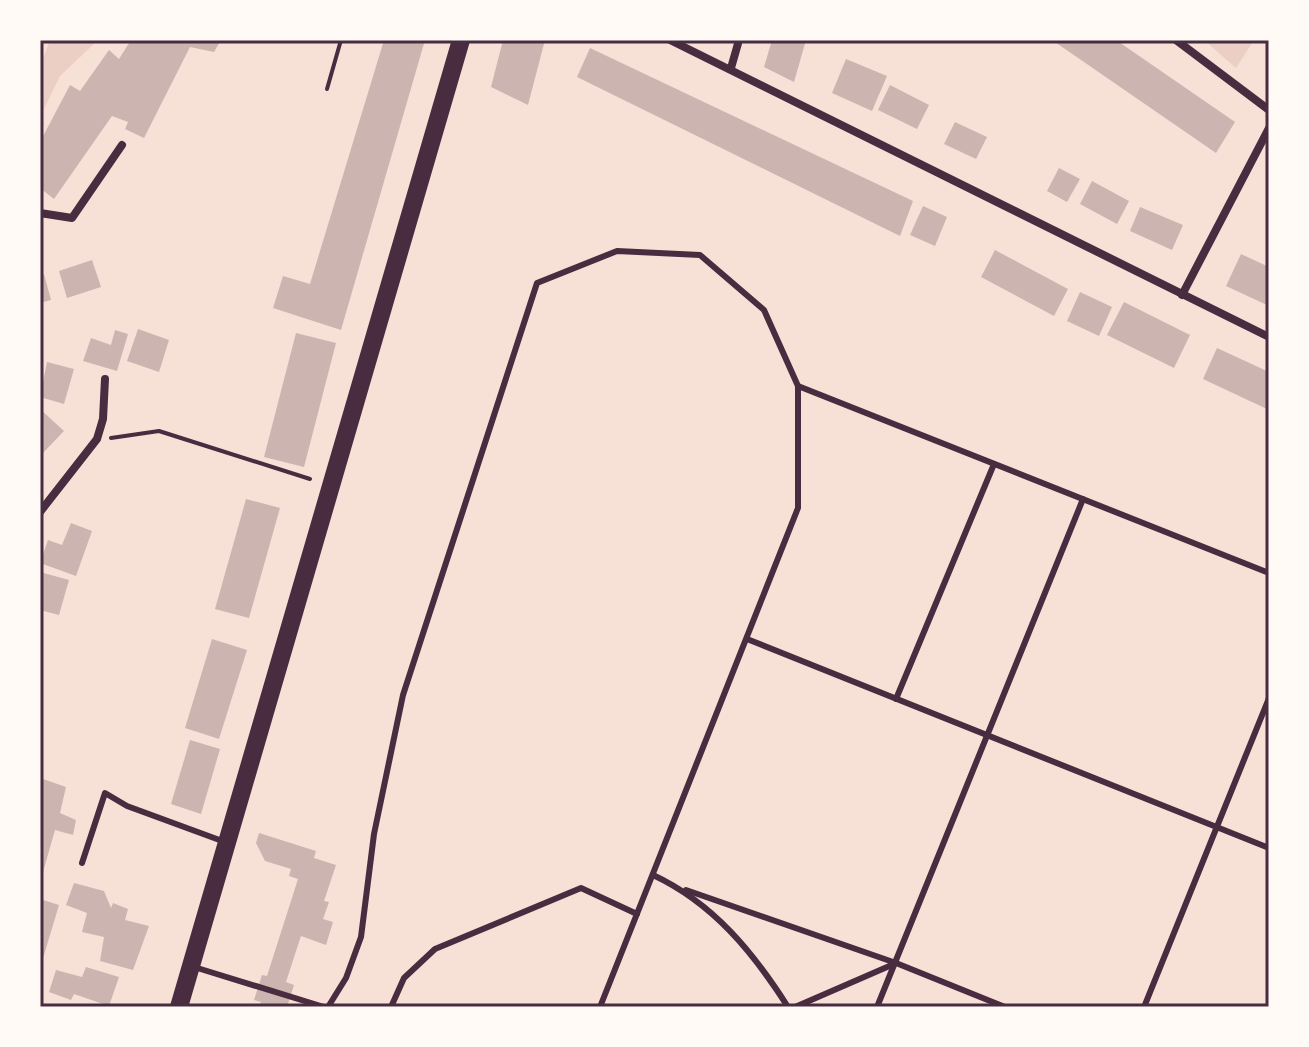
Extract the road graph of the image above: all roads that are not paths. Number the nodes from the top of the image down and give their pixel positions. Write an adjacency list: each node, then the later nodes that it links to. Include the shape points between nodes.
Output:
1 (461, 40): 23 (main road)
2 (670, 40): 5 (street)
3 (739, 40): 5 (street)
4 (1176, 40): 6 (street)
5 (731, 68): 10 (street)
6 (1269, 110)
7 (1269, 128): 10 (street)
8 (122, 145): 9 (street, via 72,218)
9 (40, 213)
10 (1182, 295): 11 (street)
11 (1269, 337)
12 (105, 379): 16 (street, via 97,439)
13 (798, 386): 14 (lane); 18 (lane, via 798,508); 32 (lane, via 764,310 700,255 617,251 537,283 403,695 374,834 361,937 346,978)
14 (994, 464): 15 (lane); 20 (lane)
15 (1083, 499): 17 (lane); 21 (lane)
16 (40, 512)
17 (1269, 573)
18 (747, 639): 20 (lane); 26 (lane)
19 (1269, 698): 22 (lane)
20 (896, 699): 21 (lane)
21 (989, 736): 22 (lane); 29 (lane)
22 (1219, 828): 24 (lane); 39 (lane)
23 (226, 842): 25 (lane, via 105,793); 30 (main road)
24 (1269, 848)
25 (82, 863)
26 (653, 875): 27 (lane); 28 (lane)
27 (686, 890): 29 (lane); 35 (lane, via 759,960)
28 (637, 914): 33 (lane, via 581,888 435,949 404,978); 34 (lane)
29 (896, 963): 36 (lane); 37 (lane); 38 (lane)
30 (190, 965): 31 (main road); 32 (lane)
31 (179, 1007)
32 (326, 1007)
33 (391, 1007)
34 (600, 1007)
35 (788, 1007)
36 (795, 1007)
37 (877, 1007)
38 (1005, 1007)
39 (1144, 1007)

